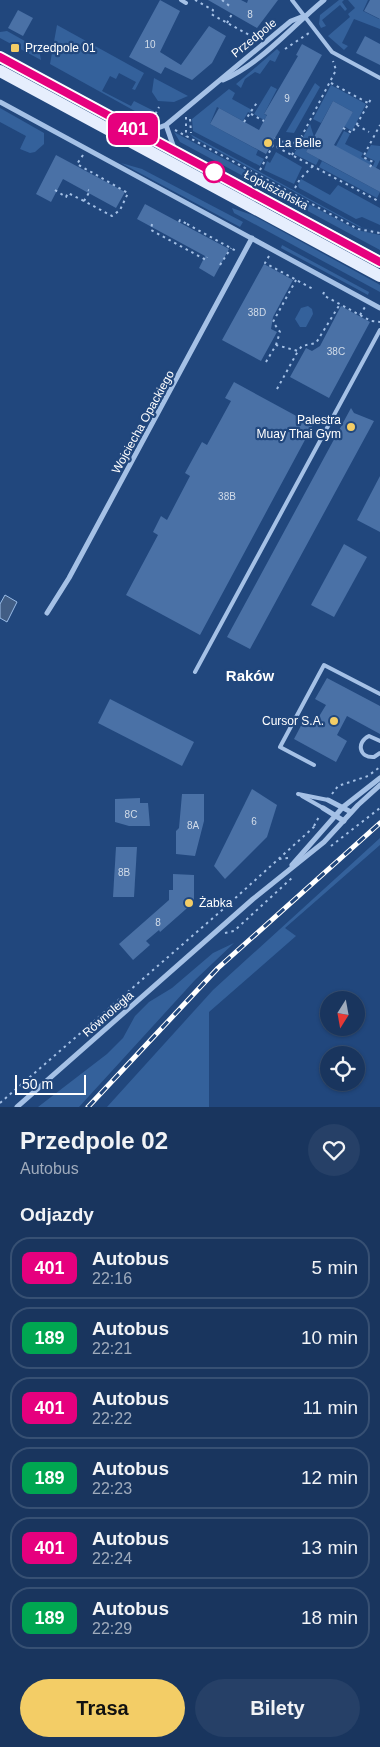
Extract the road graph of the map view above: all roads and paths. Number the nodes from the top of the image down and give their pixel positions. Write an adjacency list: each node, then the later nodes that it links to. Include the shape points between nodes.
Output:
1 (181, 0): 6 (lane)
2 (195, 0): 9 (path)
3 (222, 0): 8 (path)
4 (292, 0): 11 (lane)
5 (324, 0): 11 (street, Przedpole)
6 (186, 3)
7 (216, 6): 9 (path)
8 (232, 8)
9 (214, 10): 12 (path, via 211,14)
10 (232, 14): 12 (path)
11 (304, 16): 19 (lane, via 332,52); 26 (street, Przedpole, via 291,21 243,59)
12 (227, 23): 14 (path, via 251,36)
13 (312, 37): 15 (path, via 308,31)
14 (257, 44)
15 (286, 49)
16 (0, 57): 36 (main road, Łopuszańska)
17 (329, 57): 20 (path, via 335,62 336,70)
18 (0, 71): 66 (main road)
19 (380, 78)
20 (330, 83): 24 (path); 43 (path)
21 (370, 99): 24 (path)
22 (258, 101): 27 (path)
23 (0, 102): 59 (street)
24 (368, 104): 32 (path)
25 (159, 107): 31 (path, via 155,118)
26 (188, 108): 31 (street, Przedpole); 40 (path)
27 (251, 114): 29 (path); 30 (path)
28 (190, 119): 39 (path)
29 (264, 121)
30 (244, 122)
31 (163, 124): 36 (street, Przedpole, via 154,131); 45 (street)
32 (356, 125): 34 (path, via 352,133); 37 (path)
33 (379, 127): 38 (path); 49 (path, via 363,157 373,162)
34 (343, 128)
35 (173, 129): 40 (path)
36 (139, 132): 45 (main road, Łopuszańska)
37 (369, 132)
38 (380, 132)
39 (191, 133)
40 (186, 137): 58 (path, via 358,229)
41 (275, 138): 42 (path)
42 (272, 144): 44 (path); 50 (path)
43 (297, 144): 44 (path, via 290,140 281,142); 46 (path)
44 (277, 147): 46 (path)
45 (177, 152): 64 (main road, Łopuszańska)
46 (292, 154): 48 (path)
47 (83, 155): 54 (path, via 78,166 128,193 120,210 112,216)
48 (313, 166): 51 (path); 55 (path)
49 (370, 167)
50 (260, 170)
51 (295, 188)
52 (55, 190): 54 (path, via 66,197 68,193)
53 (88, 190): 54 (path)
54 (84, 201)
55 (380, 202)
56 (179, 222): 60 (path)
57 (152, 224): 63 (path, via 151,230 206,260)
58 (380, 233)
59 (252, 238): 61 (street, Wojciecha Opackiego); 72 (street)
60 (231, 248): 61 (path); 65 (path)
61 (244, 255): 80 (street, Wojciecha Opackiego)
62 (270, 255): 67 (path, via 265,263)
63 (207, 257)
64 (380, 262)
65 (220, 265)
66 (380, 276)
67 (296, 280): 68 (path); 76 (path, via 273,322 280,332)
68 (314, 287)
69 (324, 292): 70 (path, via 323,295)
70 (340, 304): 73 (path); 77 (path, via 320,340 302,346)
71 (365, 306): 73 (path)
72 (380, 308)
73 (360, 315): 74 (path)
74 (380, 322)
75 (380, 330): 81 (lane)
76 (276, 345): 77 (path); 78 (path)
77 (298, 351): 79 (path)
78 (266, 362)
79 (277, 389)
80 (48, 613)
81 (195, 672)
82 (380, 694): 85 (lane, via 324,664 280,747)
83 (380, 741): 84 (lane, via 369,736 360,746 367,757)
84 (380, 753)
85 (314, 765)
86 (380, 767): 89 (path, via 368,776 338,786)
87 (380, 778): 91 (street, Równoległa)
88 (380, 785): 93 (street, Równoległa)
89 (328, 800): 90 (lane, via 298,794); 91 (street)
90 (323, 808): 94 (street); 100 (path, via 314,826 279,859)
91 (343, 808): 93 (street); 94 (street, Równoległa)
92 (380, 808): 96 (path)
93 (351, 812): 95 (street, Równoległa)
94 (336, 816): 95 (street); 97 (street, Równoległa)
95 (344, 821): 97 (street, Równoległa, via 324,842)
96 (325, 850)
97 (286, 871): 99 (street, Równoległa)
98 (296, 874): 99 (path, via 234,931)
99 (212, 936): 101 (street, Równoległa)
100 (0, 1103)
101 (17, 1107)

